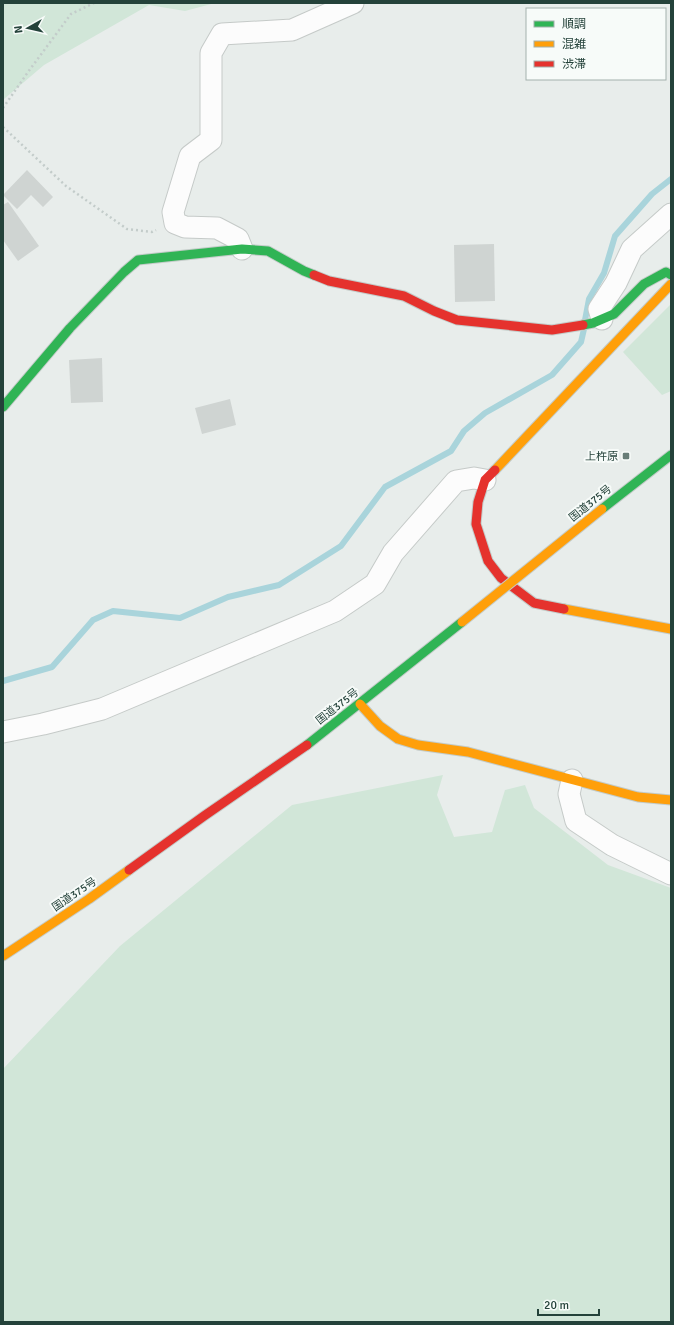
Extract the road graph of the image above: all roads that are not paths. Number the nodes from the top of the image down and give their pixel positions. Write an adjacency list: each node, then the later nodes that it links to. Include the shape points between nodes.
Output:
1 (353, 3): 3 (street, via 292,30 222,34 211,53 211,140 190,156 173,212 175,223 185,227 217,228 238,239)
2 (671, 214): 6 (street, via 632,249 616,283 599,309)
3 (242, 249): 6 (main road, via 268,251 304,271 329,281 404,296 457,320 552,330); 7 (main road, via 138,260 70,328)
4 (671, 275): 6 (main road, via 666,272 644,284 614,314)
5 (671, 284): 9 (main road)
6 (597, 321)
7 (3, 407)
8 (671, 455): 11 (main road, 国道375号, bridge)
9 (485, 480): 10 (main road, via 478,502 476,524 488,561 501,578 534,603); 12 (street, via 456,480 393,553 374,584 335,611 102,709)
10 (671, 629)
11 (360, 704): 13 (main road, via 380,726 398,739 418,745 468,752); 16 (main road, 国道375号, via 89,899)
12 (3, 732)
13 (572, 780): 14 (main road, via 638,797); 15 (street, via 569,794 576,821 612,845)
14 (671, 800)
15 (671, 874)
16 (3, 956)

